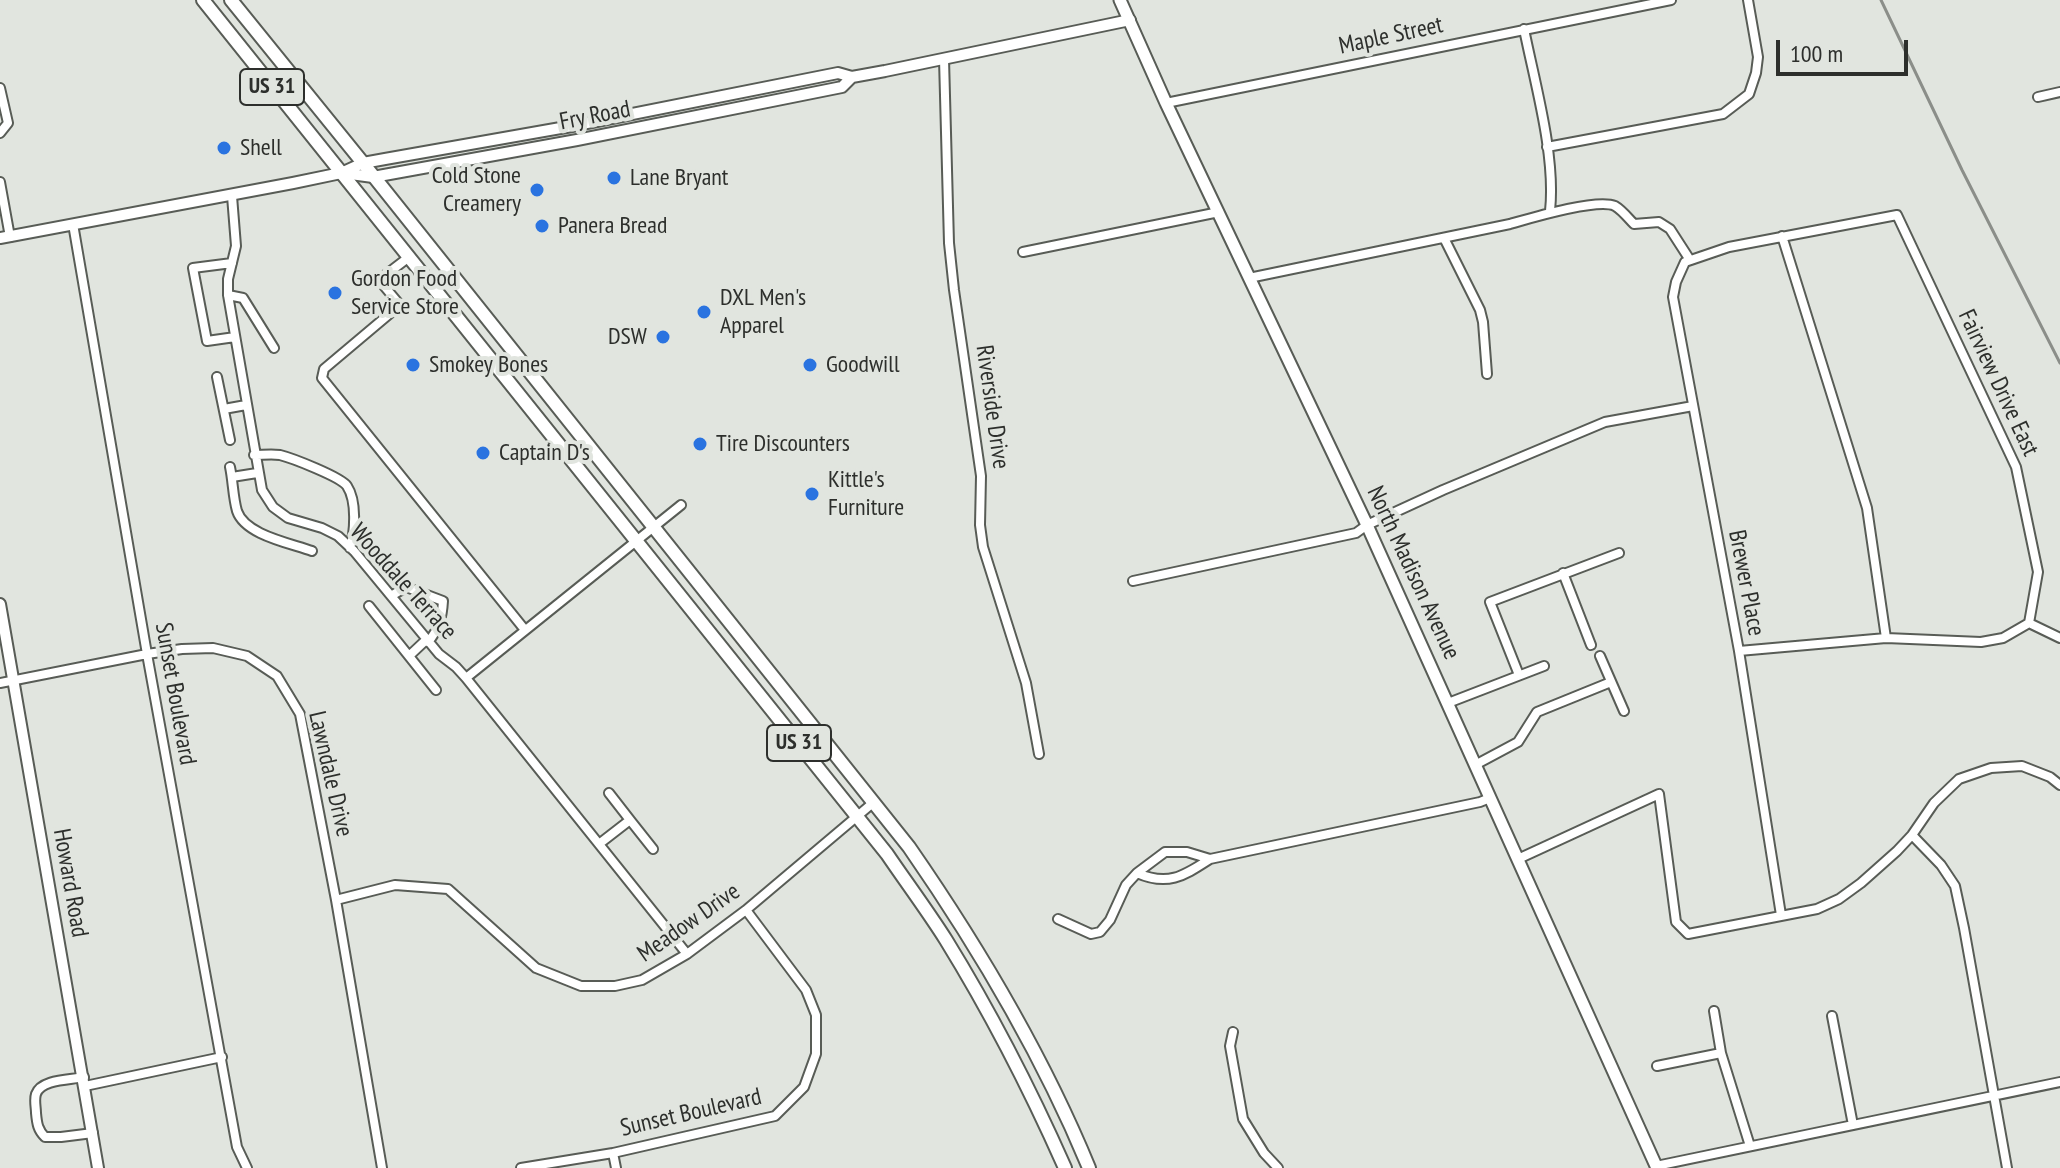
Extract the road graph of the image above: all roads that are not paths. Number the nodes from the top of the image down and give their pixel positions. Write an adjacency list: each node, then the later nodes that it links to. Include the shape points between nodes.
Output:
1 (203, 0): 17 (main road, US 31)
2 (231, 0): 16 (main road, US 31)
3 (1120, 0): 6 (main road, North Madison Avenue)
4 (1671, 0): 7 (street, Maple Street)
5 (1748, 0): 15 (street, via 1756,73 1749,94 1723,114)
6 (1130, 20): 8 (street, Fry Road); 13 (main road, North Madison Avenue)
7 (1524, 29): 13 (street, Maple Street); 15 (street)
8 (944, 59): 9 (street, Fry Road); 74 (street, Riverside Drive, via 949,243 981,476 980,525 1026,683)
9 (852, 77): 16 (street, Fry Road, via 838,73); 18 (street, Fry Road, via 842,87)
10 (0, 88): 14 (street, via 8,123)
11 (2060, 92): 12 (street)
12 (2038, 97)
13 (1166, 103): 22 (main road, North Madison Avenue)
14 (0, 133)
15 (1547, 147): 21 (street)
16 (363, 163): 17 (street, Fry Road); 18 (main road, US 31)
17 (341, 173): 18 (street, Fry Road); 20 (street, Fry Road); 28 (main road, US 31)
18 (373, 177): 45 (main road, US 31)
19 (0, 182): 25 (street)
20 (232, 196): 23 (street, Fry Road); 30 (street, Wooddale Terrace)
21 (1550, 211): 26 (street); 29 (street, via 1615,206 1634,224 1659,222 1670,229)
22 (1219, 212): 27 (street); 31 (main road, North Madison Avenue)
23 (73, 224): 25 (street, Fry Road); 62 (street, Sunset Boulevard)
24 (1782, 236): 29 (street); 55 (street, Fairview Drive East, via 1897,215 2016,467 2038,572); 57 (street, via 1867,508)
25 (5, 238)
26 (1444, 238): 31 (street); 35 (street, via 1480,310)
27 (1023, 252)
28 (409, 257): 46 (main road, US 31); 56 (street, via 379,280 400,305 324,369 322,378)
29 (1688, 261): 38 (street, Brewer Place, via 1673,297)
30 (232, 263): 32 (street, Wooddale Terrace); 33 (street, via 193,268 207,341)
31 (1249, 278): 44 (main road, North Madison Avenue)
32 (228, 295): 33 (street, Wooddale Terrace); 34 (street, via 243,298)
33 (235, 337): 37 (street, Wooddale Terrace)
34 (274, 348)
35 (1487, 374)
36 (217, 377): 39 (street)
37 (246, 405): 39 (street); 41 (street, Wooddale Terrace)
38 (1693, 406): 44 (street, via 1605,422); 61 (street, Brewer Place)
39 (224, 409): 40 (street)
40 (230, 440)
41 (254, 455): 42 (street, Wooddale Terrace); 47 (street, via 279,455 345,482 355,532)
42 (257, 473): 47 (street, Wooddale Terrace, via 273,507 338,536); 48 (street, via 231,472 244,524)
43 (681, 505): 45 (street)
44 (1367, 525): 51 (street, via 1356,533); 72 (main road, North Madison Avenue)
45 (654, 527): 46 (street); 79 (main road, US 31)
46 (637, 541): 56 (street); 80 (main road, US 31)
47 (350, 548): 52 (street, Wooddale Terrace)
48 (312, 551)
49 (1619, 553): 50 (street)
50 (1563, 573): 60 (street); 66 (street, via 1490,602)
51 (1133, 581)
52 (391, 596): 59 (street, Wooddale Terrace); 59 (street, via 406,587 443,601 438,630)
53 (0, 604): 68 (street, Howard Road)
54 (369, 606): 63 (street)
55 (2029, 623): 57 (street, via 2003,638 1981,642); 58 (street)
56 (525, 630): 67 (street)
57 (1886, 638): 61 (street)
58 (2060, 638)
59 (427, 641): 63 (street); 67 (street, Wooddale Terrace)
60 (1591, 645)
61 (1739, 651): 90 (street, Brewer Place)
62 (147, 654): 68 (street, Lawndale Drive); 88 (street, Lawndale Drive, via 213,648 247,656 277,676 300,714); 97 (street, Sunset Boulevard)
63 (409, 656): 71 (street)
64 (1600, 656): 69 (street)
65 (1544, 666): 66 (street)
66 (1519, 675): 72 (street)
67 (466, 678): 83 (street, Wooddale Terrace)
68 (14, 682): 70 (street, Lawndale Drive); 99 (street, Howard Road)
69 (1611, 682): 73 (street); 75 (street, via 1537,712 1518,742)
70 (0, 683)
71 (436, 690)
72 (1448, 703): 75 (main road, North Madison Avenue)
73 (1624, 711)
74 (1039, 754)
75 (1475, 765): 78 (main road, North Madison Avenue)
76 (2060, 785): 82 (street, via 2022,766 1991,768 1959,779)
77 (609, 793): 81 (street)
78 (1490, 798): 85 (street); 86 (main road, North Madison Avenue)
79 (874, 802): 80 (street, Meadow Drive); 113 (main road, US 31, via 1001,990)
80 (857, 817): 89 (street, Meadow Drive); 112 (main road, US 31, via 887,854 986,1008)
81 (630, 820): 83 (street); 84 (street)
82 (1912, 835): 90 (street, via 1839,899); 101 (street, via 1955,886)
83 (599, 844): 92 (street, Wooddale Terrace)
84 (653, 849)
85 (1210, 859): 87 (street, via 1181,877); 87 (street, via 1165,852)
86 (1518, 859): 90 (street, via 1659,794 1676,922 1688,934); 106 (main road, North Madison Avenue)
87 (1137, 873): 91 (street, via 1100,932 1091,934)
88 (336, 900): 92 (street, Meadow Drive, via 395,885 448,889 536,968 581,986 642,980); 109 (street, Lawndale Drive)
89 (746, 910): 92 (street, Meadow Drive); 105 (street, Sunset Boulevard, via 806,990 816,1015 816,1054 804,1087 775,1116)
90 (1781, 915)
91 (1058, 919)
92 (687, 954)
93 (1714, 1011): 96 (street)
94 (1832, 1016): 102 (street)
95 (1233, 1032): 114 (street, via 1230,1046 1243,1119)
96 (1721, 1053): 98 (street); 104 (street)
97 (222, 1057): 99 (street); 108 (street, Sunset Boulevard, via 237,1147)
98 (1657, 1066)
99 (84, 1081): 103 (street, Howard Road); 103 (street, via 41,1087 35,1097 37,1125 45,1137)
100 (2060, 1082): 101 (street)
101 (1995, 1096): 102 (street); 115 (street)
102 (1853, 1125): 104 (street)
103 (93, 1133): 107 (street, Howard Road)
104 (1750, 1146): 106 (street)
105 (613, 1153): 110 (street, Sunset Boulevard); 111 (street)
106 (1657, 1167)
107 (98, 1168)
108 (247, 1168)
109 (382, 1168)
110 (521, 1168)
111 (616, 1168)
112 (1065, 1168)
113 (1089, 1168)
114 (1278, 1168)
115 (2007, 1168)

